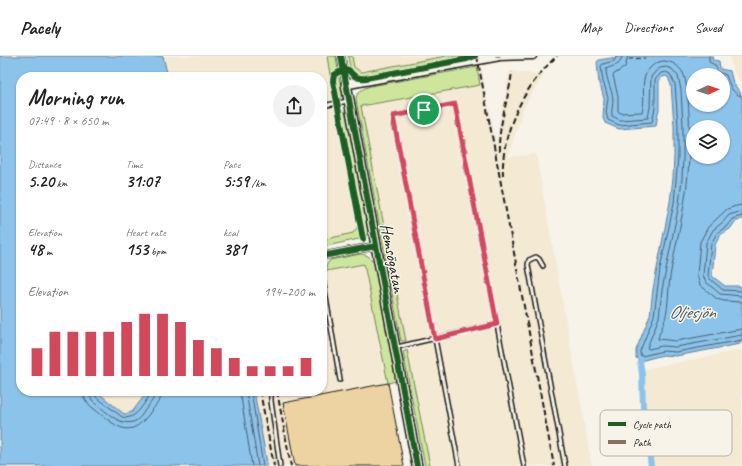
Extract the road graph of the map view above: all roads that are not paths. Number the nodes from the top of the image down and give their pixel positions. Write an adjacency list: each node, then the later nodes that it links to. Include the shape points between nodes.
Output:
1 (341, 56): 4 (street, Hemsögatan)
2 (498, 56): 3 (street); 4 (street)
3 (533, 56)
4 (346, 84): 5 (street, Hemsögatan)
5 (349, 101): 6 (lane); 7 (street, Hemsögatan)
6 (327, 105)
7 (376, 246): 8 (street); 13 (street, Hemsögatan)
8 (327, 255)
9 (543, 266): 20 (lane, via 536,257 529,260)
10 (327, 303): 14 (lane)
11 (497, 324): 12 (lane); 12 (lane, via 455,104 393,116); 19 (lane)
12 (435, 339): 13 (lane); 18 (lane)
13 (395, 348): 17 (street, Hemsögatan)
14 (340, 380)
15 (271, 396): 16 (lane)
16 (280, 466)
17 (417, 466)
18 (459, 466)
19 (524, 466)
20 (565, 466)

